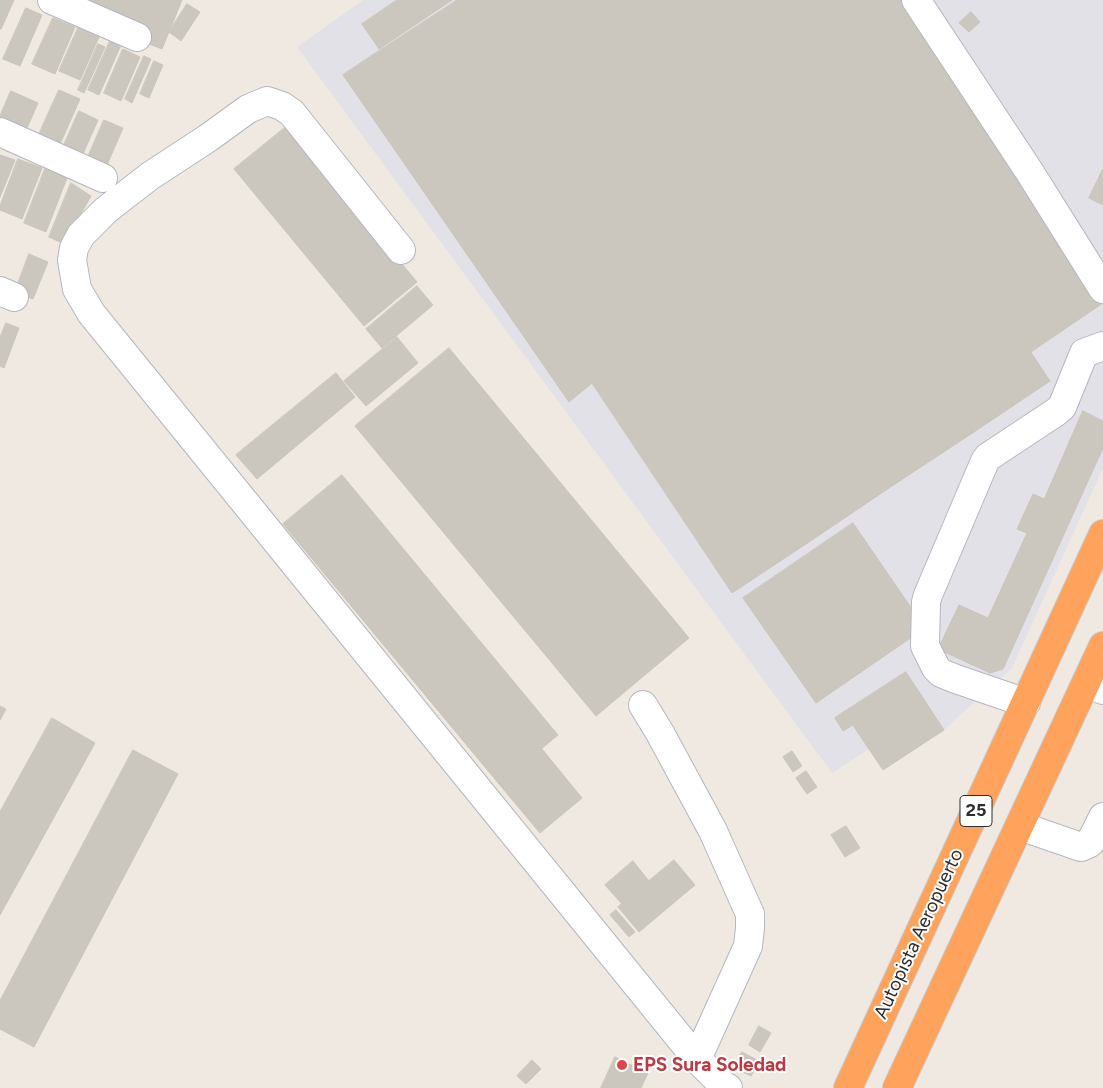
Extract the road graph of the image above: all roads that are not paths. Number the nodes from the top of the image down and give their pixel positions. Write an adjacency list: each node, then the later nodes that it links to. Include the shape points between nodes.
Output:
1 (52, 0): 3 (street)
2 (916, 0): 7 (street)
3 (137, 37)
4 (0, 132): 5 (street)
5 (103, 178)
6 (401, 250): 15 (street, via 292,113 267,101 248,109 106,210 81,235 72,260 77,289 91,313)
7 (1103, 290)
8 (1103, 346): 11 (street, via 1084,353 1062,407 985,461 926,602 924,646 936,668 956,679)
9 (1103, 534): 11 (highway, Autopista Aeropuerto / 25)
10 (1098, 667): 14 (highway, 25)
11 (1026, 703): 17 (highway, Autopista Aeropuerto / 25)
12 (643, 705): 15 (street, via 713,831 750,914 748,946)
13 (1103, 817): 14 (street, via 1090,844 1081,847)
14 (1020, 826): 18 (highway, 25)
15 (697, 1059): 16 (street)
16 (728, 1088)
17 (848, 1088)
18 (897, 1088)

